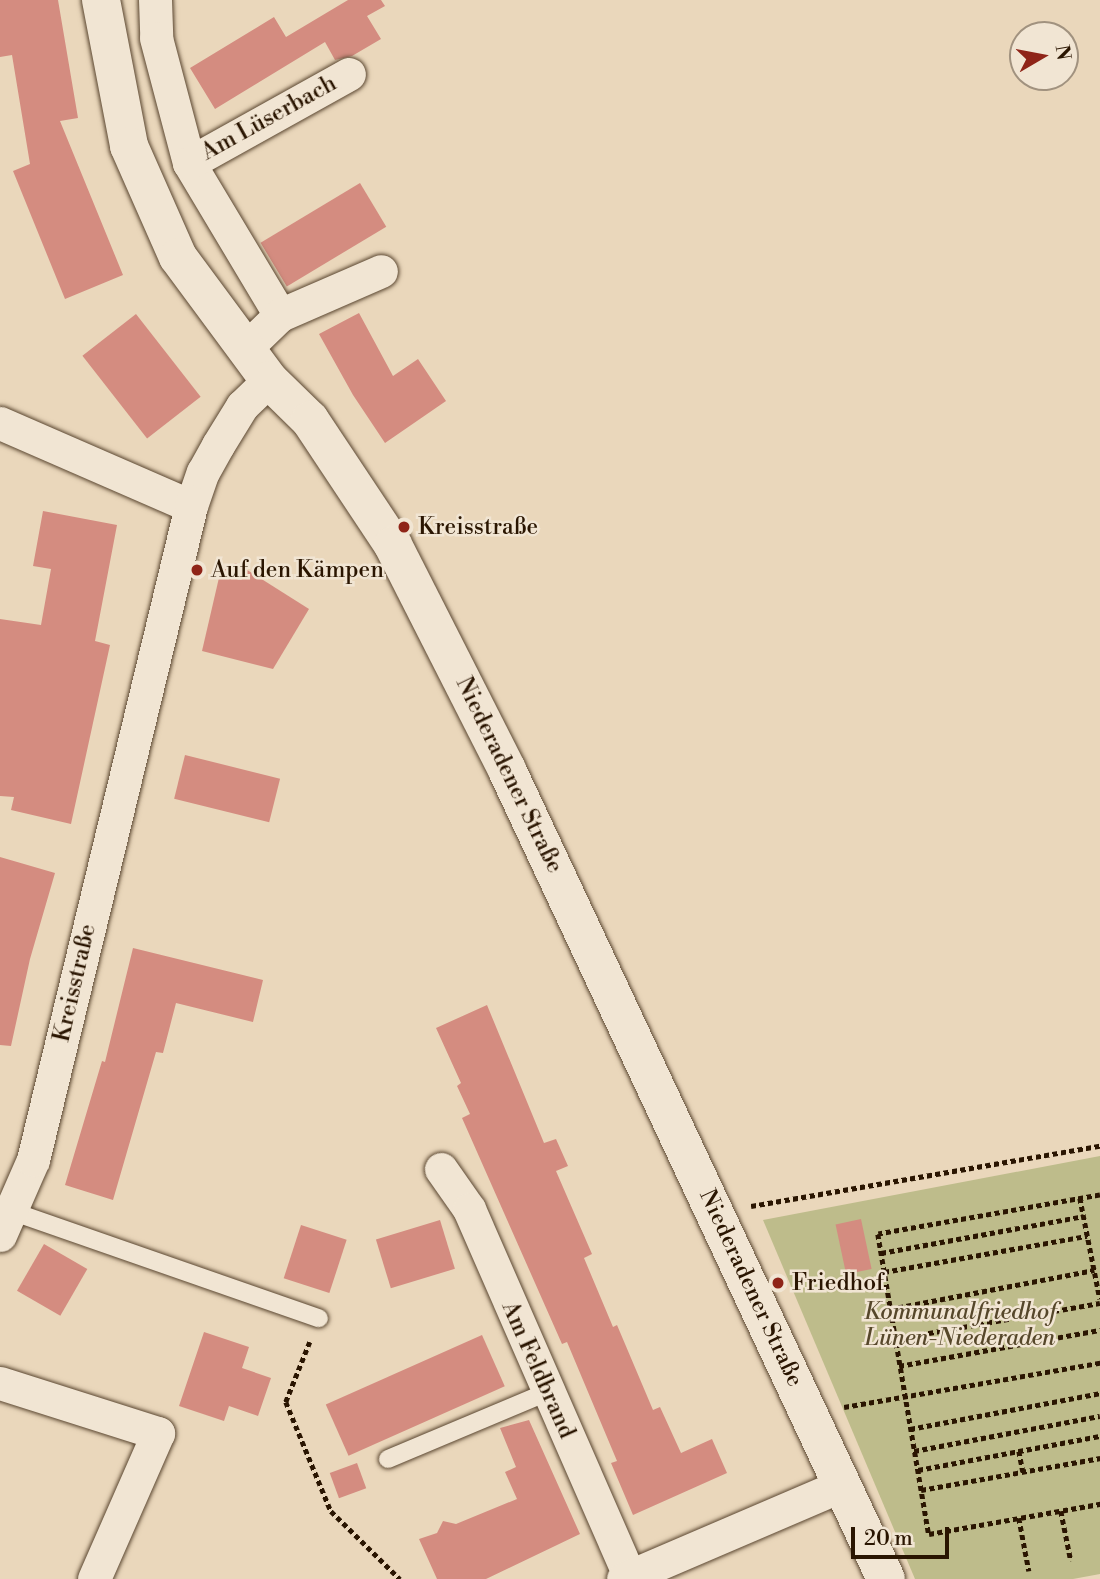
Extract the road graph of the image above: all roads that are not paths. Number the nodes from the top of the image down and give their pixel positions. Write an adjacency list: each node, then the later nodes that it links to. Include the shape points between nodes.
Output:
1 (101, 0): 7 (street, Niederadener Straße, via 129,146 178,257)
2 (155, 0): 4 (street, Am Lüserbach, via 156,37)
3 (349, 74): 4 (street, Am Lüserbach)
4 (190, 163): 6 (street, Am Lüserbach)
5 (381, 271): 6 (street)
6 (279, 315): 7 (street)
7 (245, 349): 8 (street, Niederadener Straße)
8 (269, 380): 10 (street, Kreisstraße, via 242,406 203,472); 17 (street, Niederadener Straße, via 310,420 399,556 501,757)
9 (0, 423): 10 (street)
10 (191, 506): 12 (street, Kreisstraße, via 33,1160)
11 (441, 1169): 15 (street, Am Feldbrand, via 469,1209)
12 (6, 1223): 13 (lane)
13 (319, 1318)
14 (0, 1383): 19 (street, via 158,1433)
15 (547, 1392): 16 (lane); 18 (street, Am Feldbrand)
16 (388, 1459)
17 (842, 1485): 18 (street, Am Feldbrand); 20 (street, Niederadener Straße)
18 (626, 1577)
19 (94, 1579)
20 (886, 1579)

